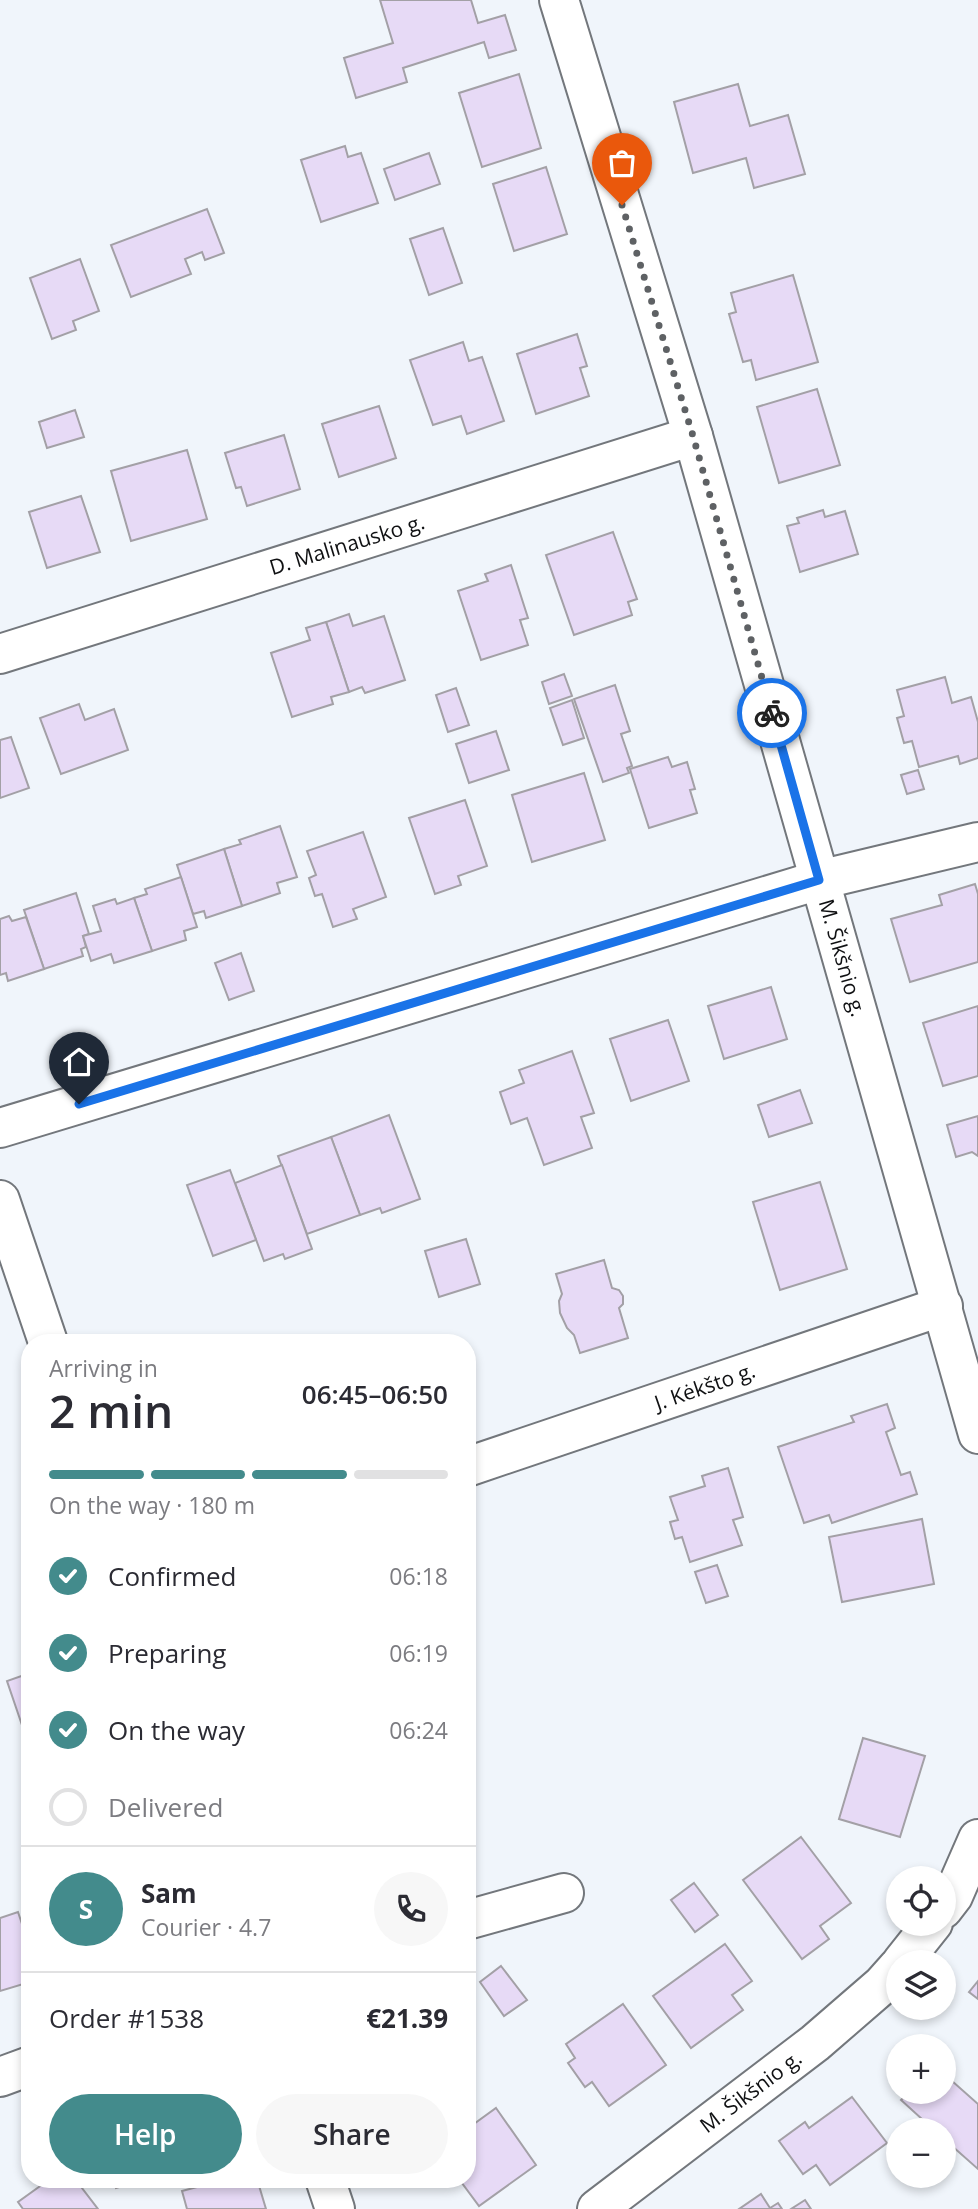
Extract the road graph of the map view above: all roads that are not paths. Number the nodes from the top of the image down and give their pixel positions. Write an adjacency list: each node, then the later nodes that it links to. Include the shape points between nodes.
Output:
1 (559, 0): 2 (street, M. Šikšnio g.)
2 (693, 436): 3 (street, D. Malinausko g.); 5 (street, M. Šikšnio g.)
3 (0, 654)
4 (978, 842): 5 (street)
5 (819, 880): 6 (street); 8 (street, M. Šikšnio g.)
6 (0, 1128)
7 (0, 1200): 9 (street)
8 (943, 1306): 10 (street, M. Šikšnio g.); 11 (street, J. Kėkšto g.)
9 (45, 1334)
10 (978, 1434)
11 (476, 1464)
12 (978, 1839): 13 (street)
13 (956, 1889)
14 (564, 1893): 15 (street)
15 (476, 1917)
16 (923, 1936): 17 (street)
17 (912, 1950)
18 (886, 1980): 23 (street, M. Šikšnio g., via 815,2043)
19 (21, 2069): 20 (street)
20 (0, 2077)
21 (329, 2188): 22 (street)
22 (335, 2209)
23 (597, 2209)

